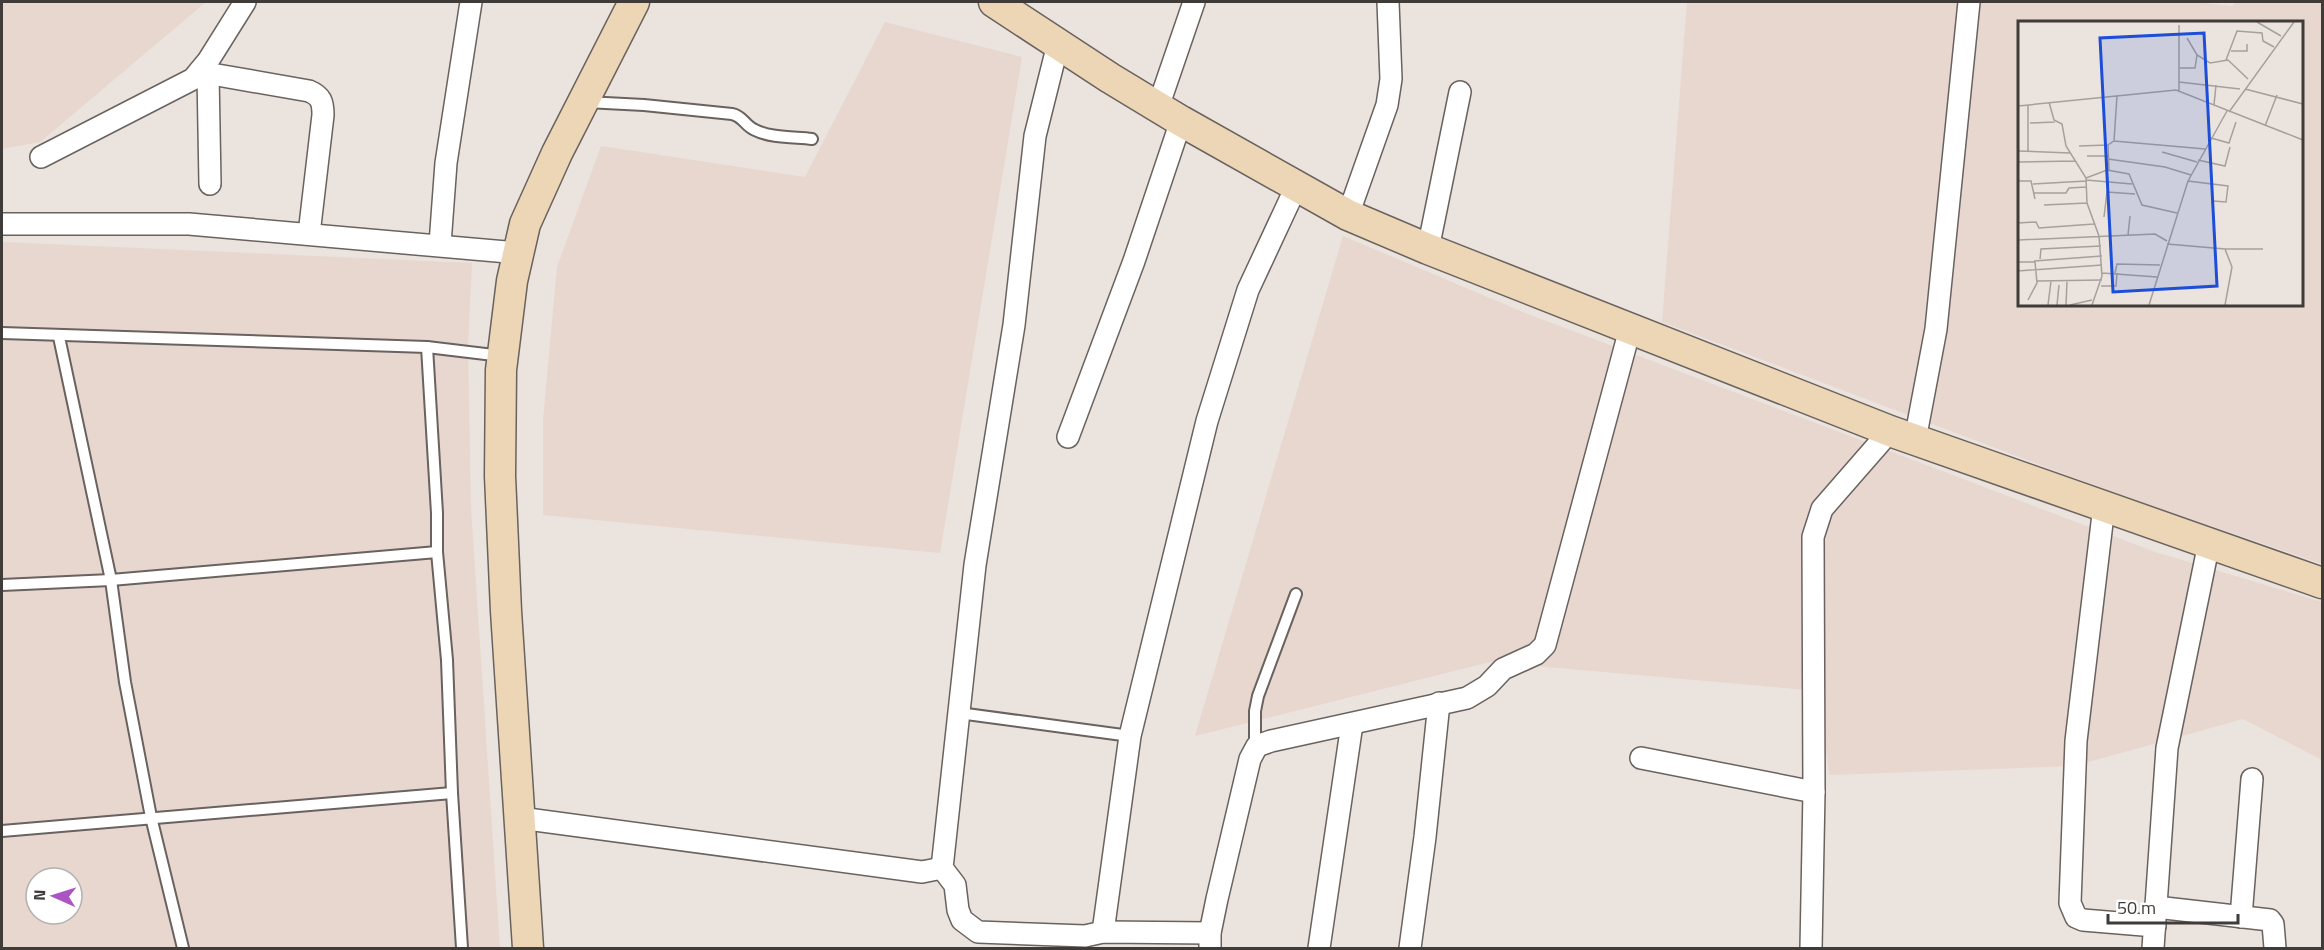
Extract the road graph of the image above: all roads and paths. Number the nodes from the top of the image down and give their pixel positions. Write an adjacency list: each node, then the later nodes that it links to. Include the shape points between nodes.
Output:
1 (245, 2): 9 (street)
2 (471, 2): 20 (street, via 446,163)
3 (634, 2): 11 (street)
4 (994, 2): 8 (street)
5 (1194, 2): 12 (street)
6 (1388, 2): 17 (street, via 1388,105)
7 (1969, 2): 28 (street, via 1936,330)
8 (1058, 44): 12 (street); 38 (street, via 1035,136 1014,325 975,565)
9 (204, 73): 14 (street); 15 (street); 19 (street, via 318,94 323,102 323,115)
10 (1460, 92): 21 (street)
11 (583, 102): 13 (lane, via 732,114 755,131); 22 (street, via 525,224)
12 (1170, 114): 16 (street); 29 (street, via 1134,261)
13 (812, 139)
14 (41, 157)
15 (210, 184)
16 (1296, 187): 17 (street); 40 (street, via 1248,290 1210,410)
17 (1348, 215): 21 (street)
18 (2, 224): 19 (street, via 189,224)
19 (309, 234): 20 (street)
20 (440, 244): 22 (street)
21 (1428, 249): 23 (street)
22 (518, 253): 27 (street)
23 (1630, 329): 28 (street); 37 (street, via 1545,645 1536,654 1503,669 1477,694)
24 (2, 333): 25 (lane)
25 (59, 337): 26 (lane); 33 (lane)
26 (427, 347): 27 (lane); 32 (lane)
27 (502, 356): 47 (street, via 500,476)
28 (1903, 435): 30 (street); 44 (street, via 1822,509 1813,537)
29 (1068, 436)
30 (2104, 506): 31 (street); 50 (street, via 2076,741 2070,903 2072,912 2083,920)
31 (2209, 543): 34 (street); 50 (street, via 2167,748)
32 (437, 552): 33 (lane); 45 (lane, via 447,660)
33 (111, 580): 35 (lane); 46 (lane, via 125,682)
34 (2322, 583)
35 (2, 585)
36 (1296, 594): 41 (lane, via 1258,696)
37 (1439, 703): 39 (street); 60 (street)
38 (960, 713): 40 (lane); 49 (street)
39 (1352, 724): 41 (street, via 1271,741); 59 (street)
40 (1130, 735): 52 (street)
41 (1255, 750): 54 (street)
42 (1641, 758): 44 (street)
43 (2253, 779): 51 (street)
44 (1814, 792): 61 (street)
45 (452, 793): 46 (lane); 57 (lane)
46 (151, 817): 48 (lane); 56 (lane)
47 (520, 818): 49 (street, via 922,873); 58 (street)
48 (2, 831)
49 (942, 868): 53 (street, via 955,885 962,920)
50 (2155, 916): 51 (street); 62 (street)
51 (2241, 917): 63 (street, via 2270,920)
52 (1103, 932): 54 (street); 55 (street)
53 (978, 940): 55 (street)
54 (1210, 941)
55 (1075, 942)
56 (183, 948)
57 (462, 948)
58 (528, 948)
59 (1319, 948)
60 (1410, 948)
61 (1811, 948)
62 (2153, 948)
63 (2275, 948)

